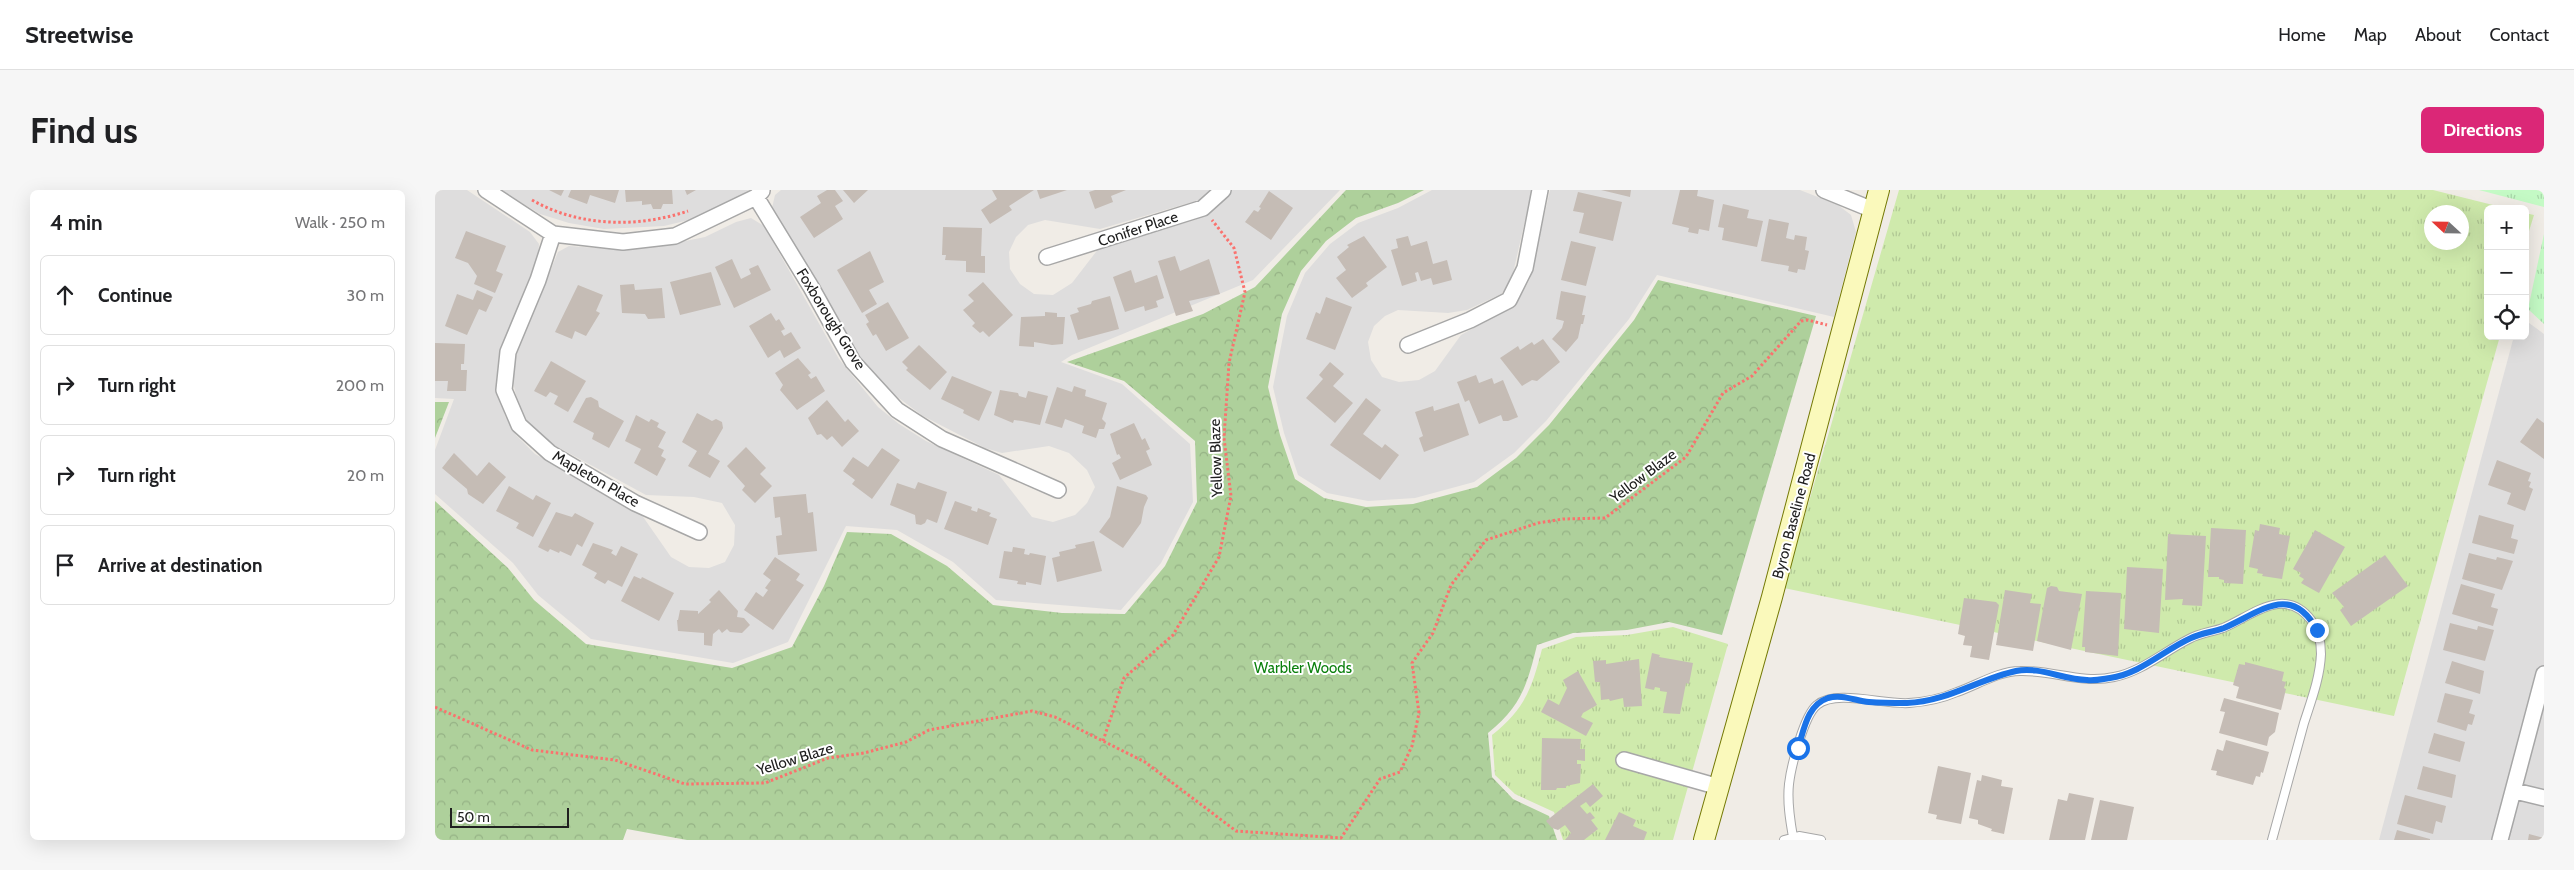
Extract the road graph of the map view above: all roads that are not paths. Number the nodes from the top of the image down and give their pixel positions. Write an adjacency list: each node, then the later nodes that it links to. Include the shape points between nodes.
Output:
1 (486, 190): 8 (street)
2 (1223, 190): 9 (street, Conifer Place, via 1203,208)
3 (1540, 190): 10 (street, via 1525,268 1509,300 1470,320)
4 (1824, 190): 7 (street)
5 (1879, 190): 7 (main road, Byron Baseline Road)
6 (759, 194): 8 (street, via 675,236 623,242); 11 (street, Foxborough Grove, via 853,362 897,410 942,439)
7 (1873, 210): 15 (main road, Byron Baseline Road)
8 (553, 234): 12 (street, Mapleton Place, via 508,352 504,390 519,424 550,453 635,503)
9 (1047, 257)
10 (1407, 345)
11 (1058, 490)
12 (699, 532)
13 (2544, 674): 16 (street)
14 (1625, 760): 15 (street)
15 (1719, 787): 19 (main road, Byron Baseline Road)
16 (2515, 791): 17 (street); 23 (street)
17 (2544, 798)
18 (1793, 837): 20 (lane); 21 (lane); 22 (lane, via 1789,783 1798,748 1809,714 1816,705 1829,698 1909,703 1945,696 2018,671 2087,680 2112,678 2127,674 2191,637 2223,628 2258,609 2278,604 2297,608 2312,621 2321,654 2316,684)
19 (1704, 840)
20 (1784, 840)
21 (1821, 840)
22 (2272, 840)
23 (2500, 840)

